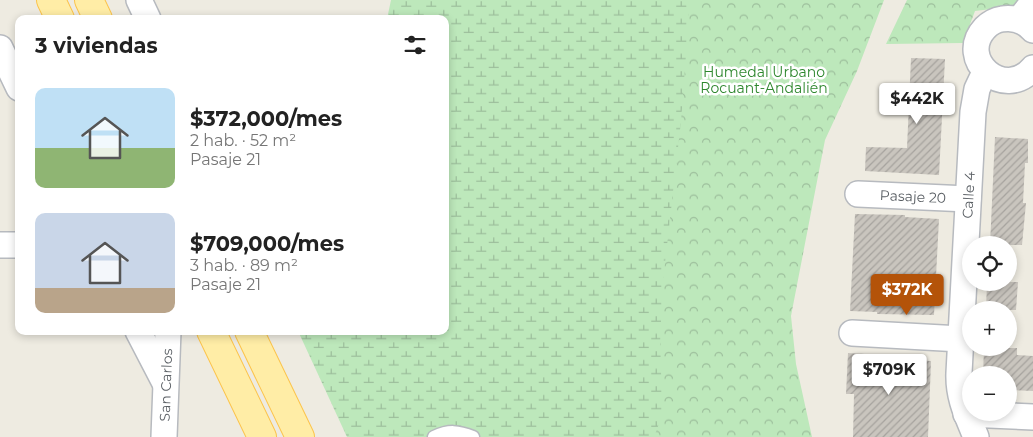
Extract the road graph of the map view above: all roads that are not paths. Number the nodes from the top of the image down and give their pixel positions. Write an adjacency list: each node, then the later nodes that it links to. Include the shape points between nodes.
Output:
1 (51, 0): 3 (main road)
2 (139, 0): 4 (street)
3 (58, 15)
4 (146, 15)
5 (1028, 17): 9 (street, via 999,19 982,31 976,52)
6 (15, 45): 7 (street)
7 (0, 47): 10 (street)
8 (1033, 68): 9 (street, via 1023,77 1010,81 997,79)
9 (986, 72): 12 (street, Calle 4, via 974,101)
10 (15, 79)
11 (858, 194): 12 (street, Pasaje 20)
12 (968, 199): 20 (street, Calle 4)
13 (0, 245): 14 (street)
14 (15, 245)
15 (852, 332): 20 (street)
16 (140, 335): 21 (street)
17 (168, 335): 21 (street, San Carlos)
18 (213, 335): 27 (main road)
19 (251, 335): 28 (main road)
20 (961, 339): 22 (street, Calle 4, via 959,384)
21 (165, 383): 26 (street, San Carlos)
22 (962, 397)
23 (1017, 417): 24 (street)
24 (1033, 418)
25 (969, 421): 31 (street, Calle 4)
26 (164, 437)
27 (262, 437)
28 (300, 437)
29 (434, 437): 30 (lane, via 459,431)
30 (473, 437)
31 (976, 437)

